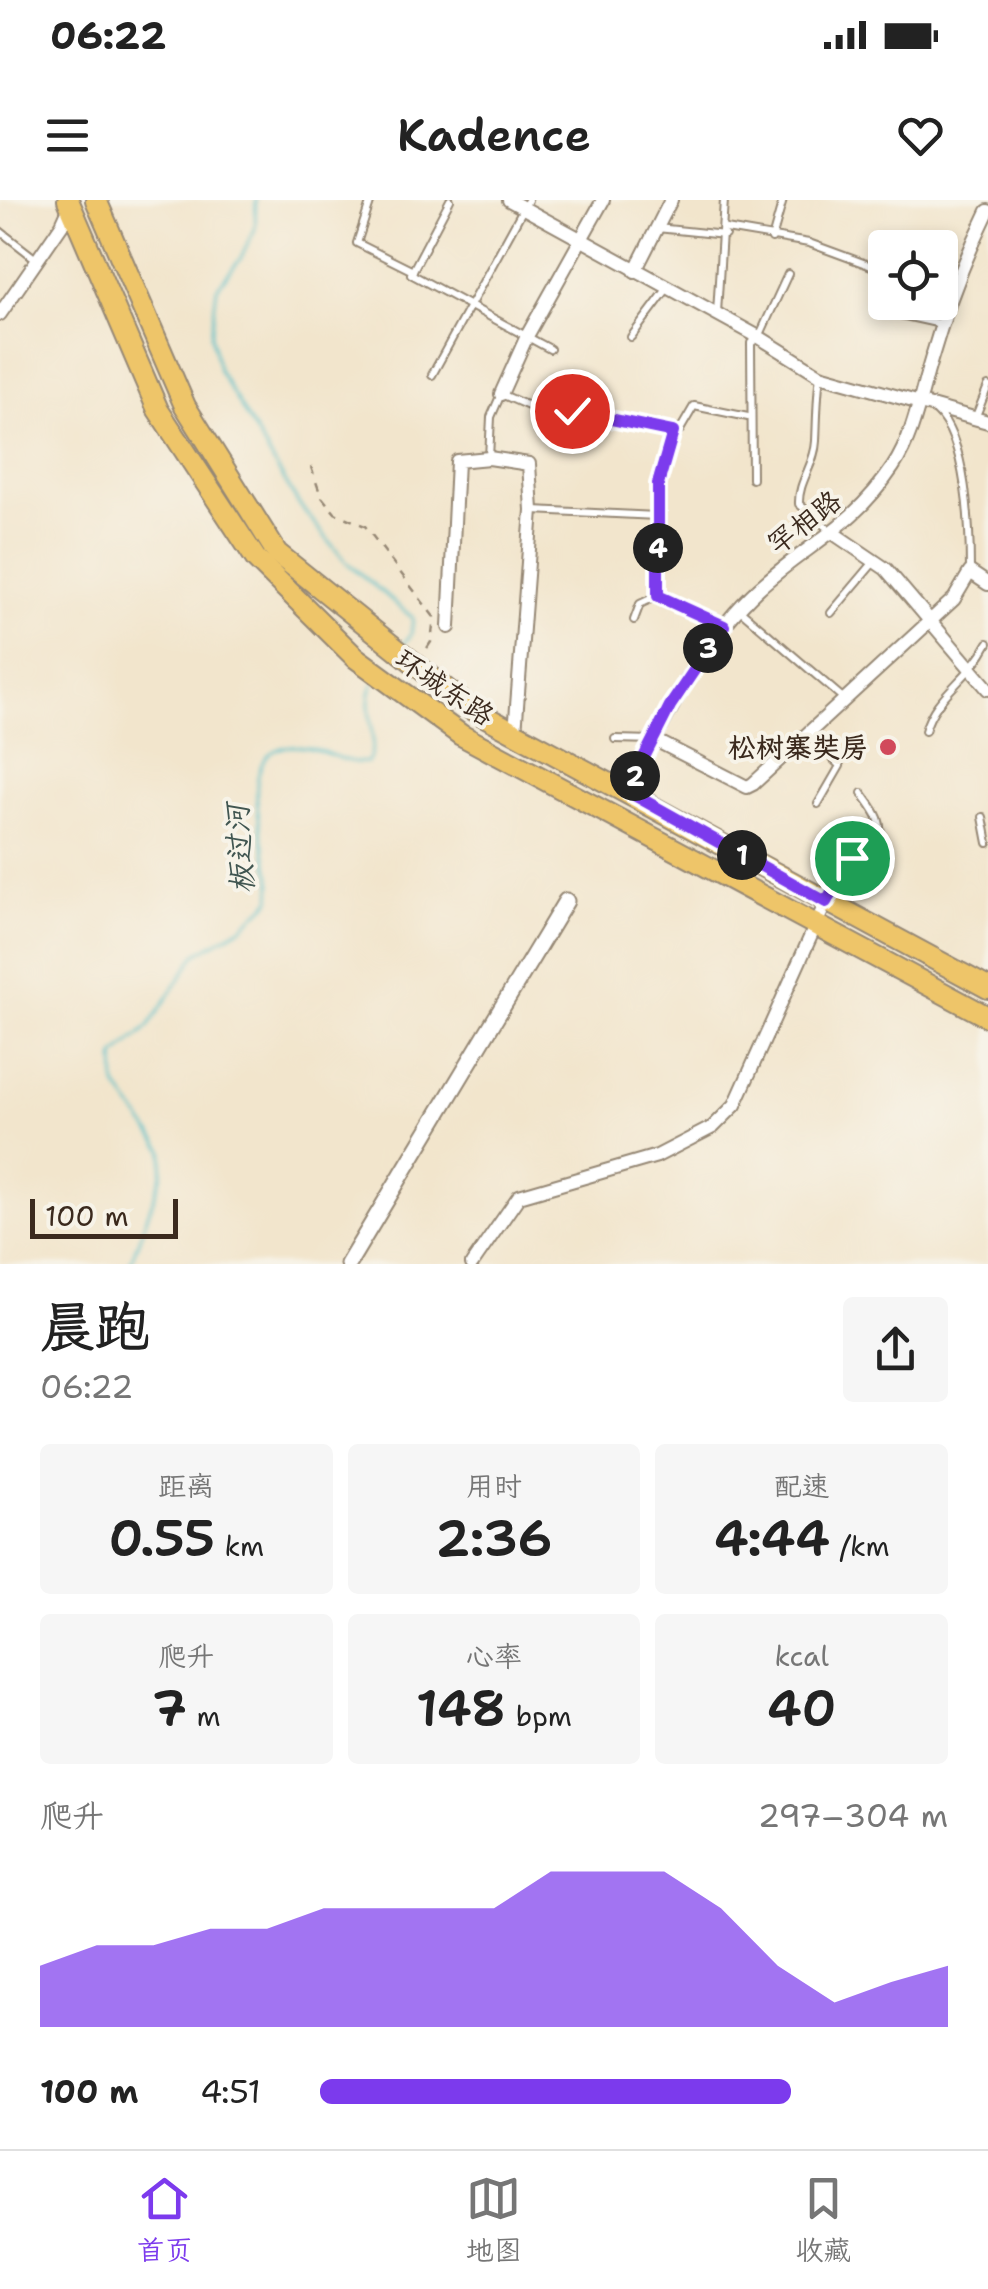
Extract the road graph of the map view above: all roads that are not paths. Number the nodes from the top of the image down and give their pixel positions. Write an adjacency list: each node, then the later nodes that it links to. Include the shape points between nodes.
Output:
1 (96, 200): 63 (main road, 环城东路, via 185,406 277,553 413,665)
2 (371, 200): 21 (lane, via 357,243)
3 (450, 200): 21 (lane)
4 (509, 200): 10 (street)
5 (603, 200): 16 (street)
6 (671, 200): 12 (street)
7 (724, 200): 14 (lane)
8 (783, 200): 17 (lane)
9 (70, 202): 18 (street); 75 (main road, 环城东路, via 158,410 256,560 356,658 462,735)
10 (526, 204): 16 (street); 25 (lane)
11 (988, 211): 15 (street, 罕相路)
12 (657, 228): 14 (lane); 20 (street)
13 (0, 231): 18 (lane)
14 (725, 232): 17 (lane); 27 (lane)
15 (983, 235): 22 (street, 罕相路)
16 (581, 240): 20 (street); 31 (street)
17 (772, 240): 19 (lane, via 809,243)
18 (37, 260): 26 (street)
19 (868, 265)
20 (635, 270): 24 (street)
21 (413, 271): 25 (lane)
22 (958, 271)
23 (788, 274): 33 (lane)
24 (667, 289): 27 (street); 32 (lane)
25 (470, 306): 31 (lane); 36 (lane)
26 (0, 314)
27 (717, 315): 33 (street)
28 (924, 320): 30 (lane)
29 (942, 320): 30 (street, 罕相路)
30 (942, 324): 39 (street, 罕相路)
31 (527, 336): 34 (lane); 38 (street)
32 (632, 337)
33 (759, 337): 35 (street); 41 (lane, via 750,343)
34 (550, 349)
35 (820, 375): 39 (street); 48 (lane, via 816,442 798,488 799,504)
36 (432, 376)
37 (988, 386): 42 (lane)
38 (501, 394): 43 (lane, via 551,416 572,411); 44 (lane, via 490,416)
39 (918, 405): 40 (street); 48 (street, 罕相路, via 896,462 866,506)
40 (935, 410): 42 (street); 50 (lane, via 950,423 970,532)
41 (748, 417): 43 (lane, via 694,406); 45 (lane)
42 (982, 420)
43 (673, 432): 47 (lane, via 658,484)
44 (489, 458): 46 (street, via 529,464); 58 (street, via 457,461)
45 (752, 479)
46 (532, 510): 47 (lane); 63 (street)
47 (657, 516): 52 (lane)
48 (833, 533): 49 (street); 53 (street, 罕相路)
49 (875, 562): 54 (lane); 56 (street)
50 (970, 572): 51 (street); 56 (street)
51 (988, 584)
52 (658, 596): 55 (lane, via 640,604); 57 (lane)
53 (740, 609): 57 (street, 罕相路); 62 (lane)
54 (832, 613)
55 (634, 620)
56 (932, 620): 60 (street); 62 (street)
57 (724, 626): 67 (street, 罕相路)
58 (449, 627)
59 (988, 643): 60 (lane)
60 (974, 670): 61 (street); 64 (lane, via 931,710)
61 (988, 688)
62 (844, 699): 65 (street)
63 (514, 732): 68 (main road, 环城东路)
64 (926, 732)
65 (808, 733): 67 (street, via 746,787); 70 (lane, via 840,766)
66 (615, 740): 67 (lane)
67 (655, 740): 68 (street, 罕相路)
68 (627, 791): 74 (main road, 环城东路)
69 (862, 794): 74 (lane, via 883,827 879,842 852,858)
70 (818, 804)
71 (984, 817): 72 (lane)
72 (988, 843)
73 (566, 901): 78 (street)
74 (826, 902): 75 (street); 76 (main road, 环城东路)
75 (813, 926): 77 (main road, 环城东路); 79 (street, via 752,1072 713,1127 657,1156 519,1196)
76 (988, 988)
77 (988, 1017)
78 (348, 1264)
79 (472, 1264)

